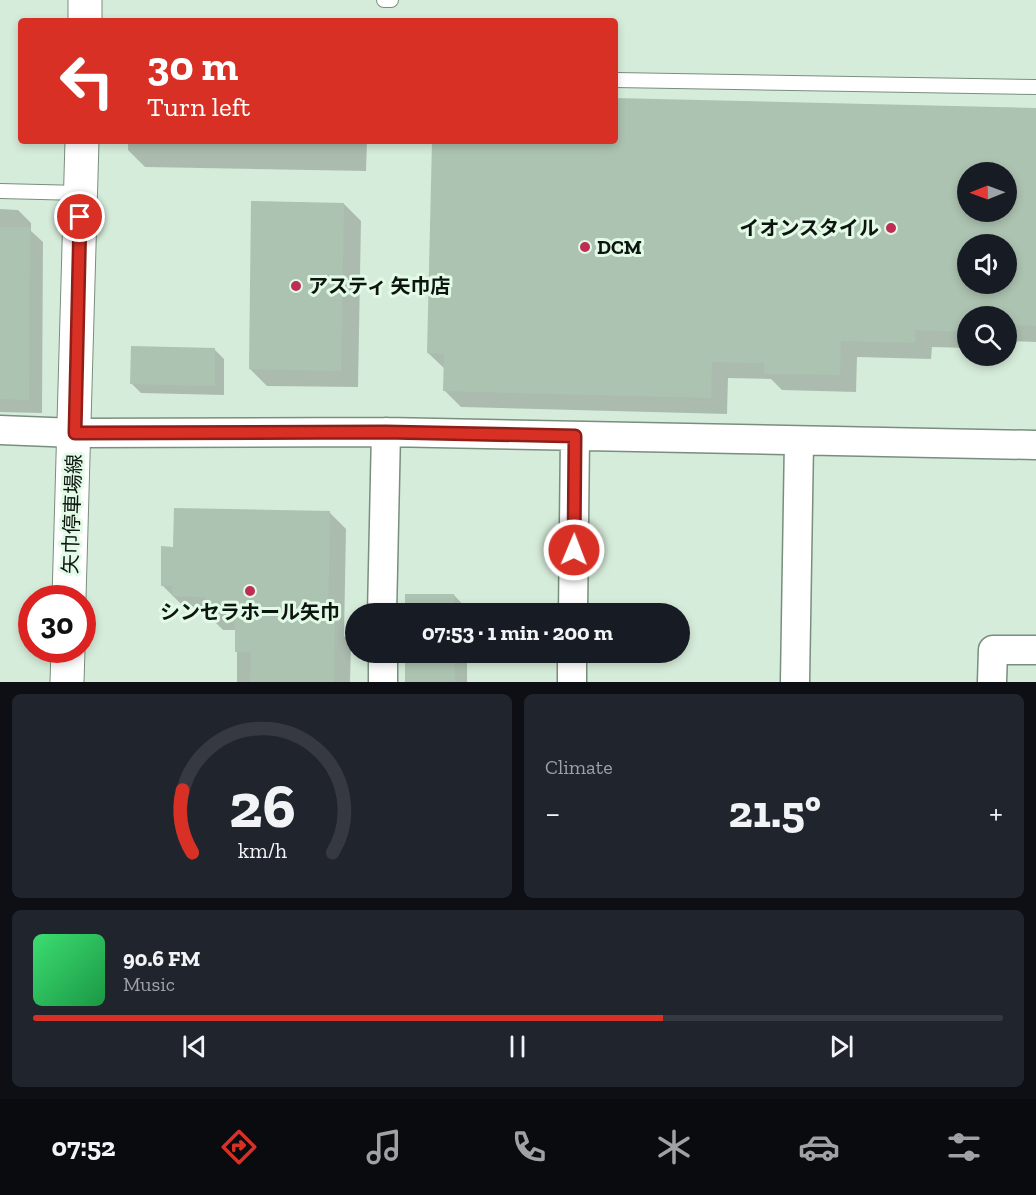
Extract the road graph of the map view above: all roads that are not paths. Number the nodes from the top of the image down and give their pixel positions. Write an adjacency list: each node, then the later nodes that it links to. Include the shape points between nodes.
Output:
1 (85, 0): 4 (main road)
2 (384, 0): 3 (lane)
3 (391, 0)
4 (85, 18)
5 (618, 81): 6 (lane)
6 (1036, 87)
7 (82, 144): 9 (main road, 矢巾停車場線)
8 (0, 191): 9 (lane)
9 (81, 193): 12 (main road, 矢巾停車場線)
10 (0, 430): 12 (street)
11 (386, 432): 12 (street); 13 (street); 17 (street)
12 (75, 433): 16 (main road, 矢巾停車場線)
13 (575, 436): 14 (street); 18 (street)
14 (799, 441): 15 (street); 26 (street)
15 (1036, 445)
16 (69, 585)
17 (382, 603)
18 (573, 603)
19 (1036, 650): 27 (street, via 993,650)
20 (68, 663): 23 (main road)
21 (382, 663): 24 (street)
22 (572, 663): 25 (street)
23 (67, 682)
24 (383, 682)
25 (572, 682)
26 (795, 682)
27 (992, 682)

